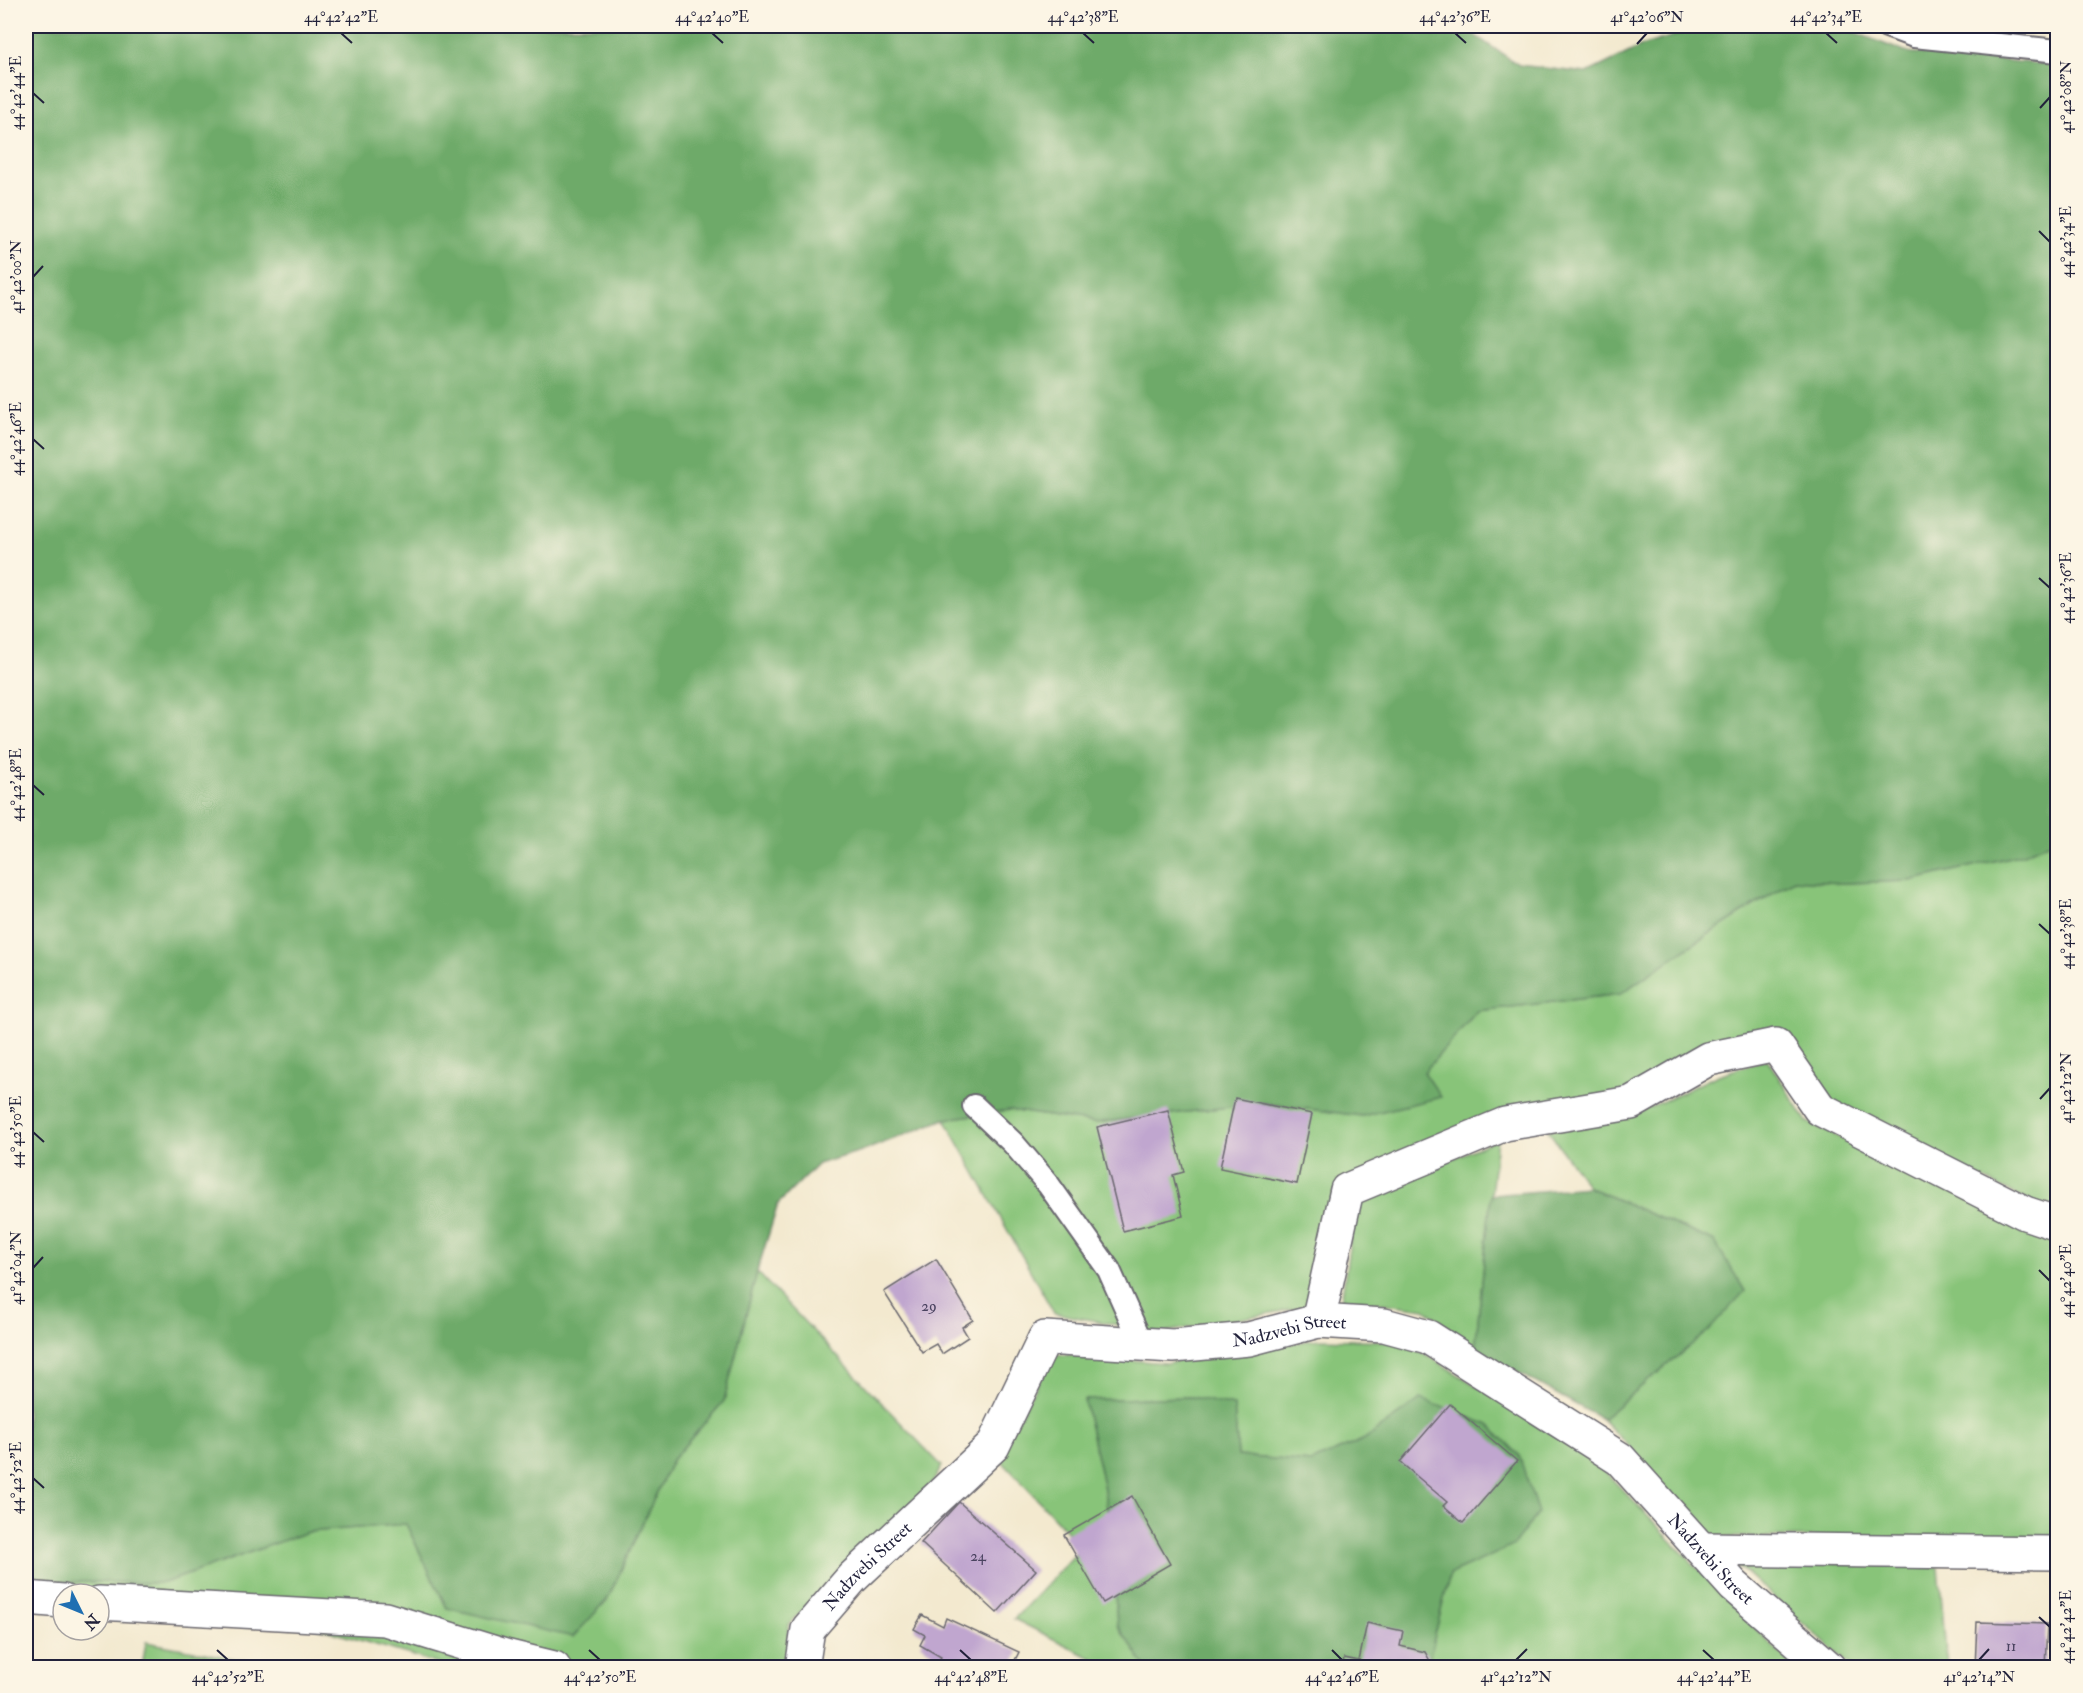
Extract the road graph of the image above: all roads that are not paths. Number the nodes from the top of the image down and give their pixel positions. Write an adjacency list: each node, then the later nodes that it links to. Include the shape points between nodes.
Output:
1 (1887, 26): 2 (lane, via 1914,36)
2 (2058, 51)
3 (974, 1106): 6 (lane, via 1048,1184 1102,1260)
4 (2058, 1224): 5 (street, via 2025,1213 1820,1109 1776,1045 1708,1059 1631,1103 1505,1124 1347,1190)
5 (1318, 1321): 6 (street, Nadzvebi Street, via 1249,1339 1173,1346); 7 (street, Nadzvebi Street, via 1384,1325 1428,1337 1620,1459)
6 (1142, 1344): 13 (street, Nadzvebi Street, via 1045,1338 993,1446 852,1578 808,1629)
7 (1701, 1549): 8 (street); 14 (street, Nadzvebi Street, via 1734,1586)
8 (2058, 1553)
9 (26, 1598): 10 (street)
10 (51, 1600)
11 (111, 1604): 12 (street, via 385,1619)
12 (554, 1668)
13 (802, 1668)
14 (1829, 1668)

